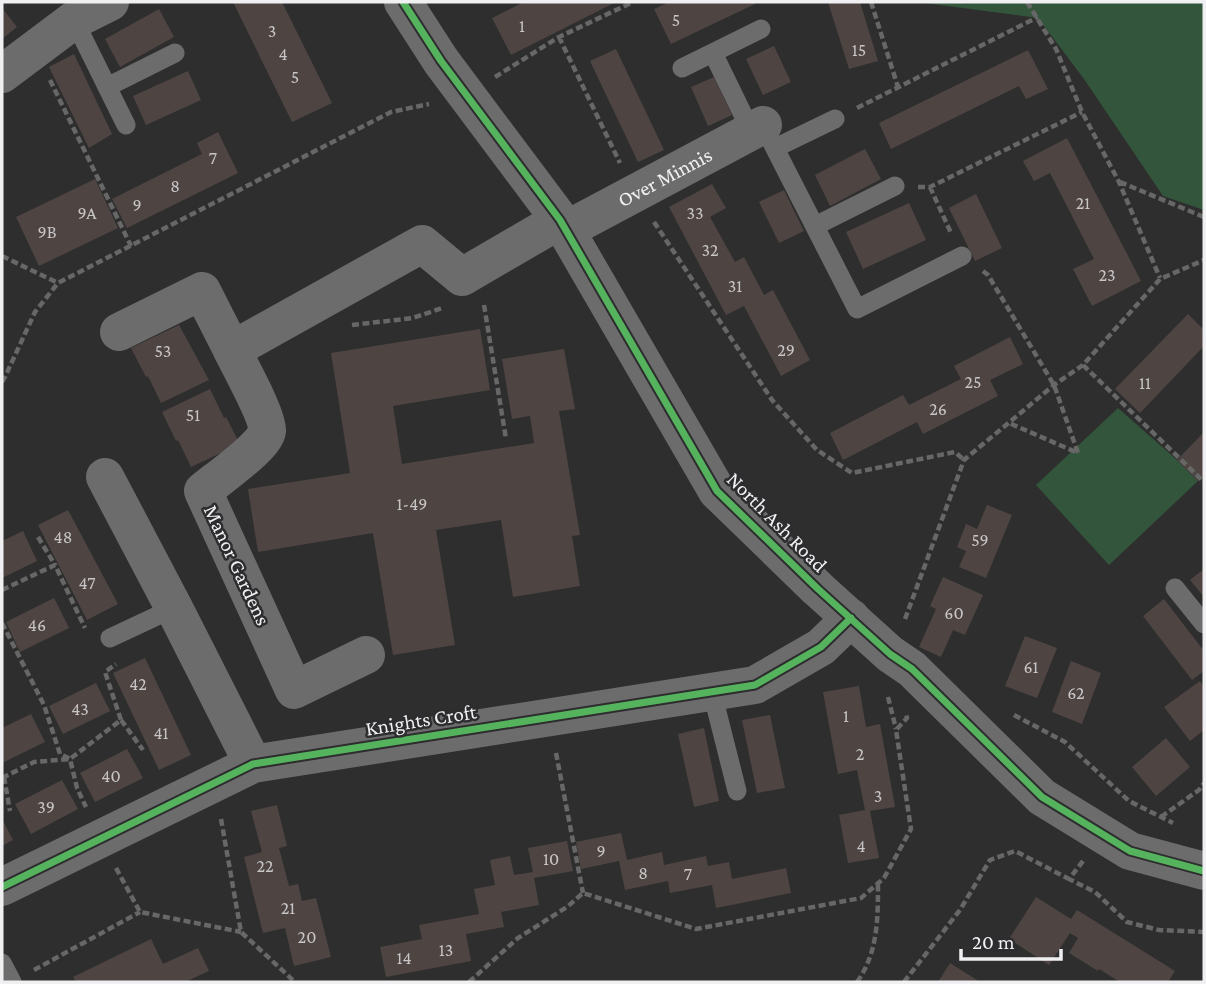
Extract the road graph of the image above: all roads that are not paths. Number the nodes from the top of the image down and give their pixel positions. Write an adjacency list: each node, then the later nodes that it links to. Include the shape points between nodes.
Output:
1 (110, 2): 3 (street)
2 (403, 2): 14 (street, North Ash Road, via 441,61)
3 (74, 20): 8 (street); 9 (lane)
4 (761, 29): 5 (lane)
5 (713, 53): 7 (lane); 12 (lane)
6 (175, 54): 9 (lane)
7 (682, 68)
8 (2, 74)
9 (107, 87): 11 (lane)
10 (835, 119): 12 (lane)
11 (126, 125)
12 (763, 134): 14 (street, Over Minnis); 15 (lane)
13 (895, 186): 15 (lane)
14 (563, 225): 18 (street, via 462,277 422,244); 22 (street, North Ash Road, via 717,491)
15 (815, 226): 16 (lane, via 858,309)
16 (962, 256)
17 (119, 332): 18 (street, Manor Gardens, via 202,291)
18 (232, 349): 25 (street, Manor Gardens, via 265,419 267,433 203,491 294,690)
19 (105, 477): 21 (street)
20 (1175, 588): 23 (lane)
21 (174, 608): 24 (lane); 27 (street)
22 (851, 618): 26 (street, Knights Croft, via 821,647 755,685); 29 (street, North Ash Road, via 912,669 1042,797 1130,851)
23 (1204, 624)
24 (110, 638)
25 (366, 655)
26 (712, 692): 27 (street, Knights Croft); 28 (lane)
27 (253, 764): 30 (street, Knights Croft)
28 (737, 791)
29 (1204, 871)
30 (2, 887)
31 (2, 963): 32 (lane)
32 (18, 979)

